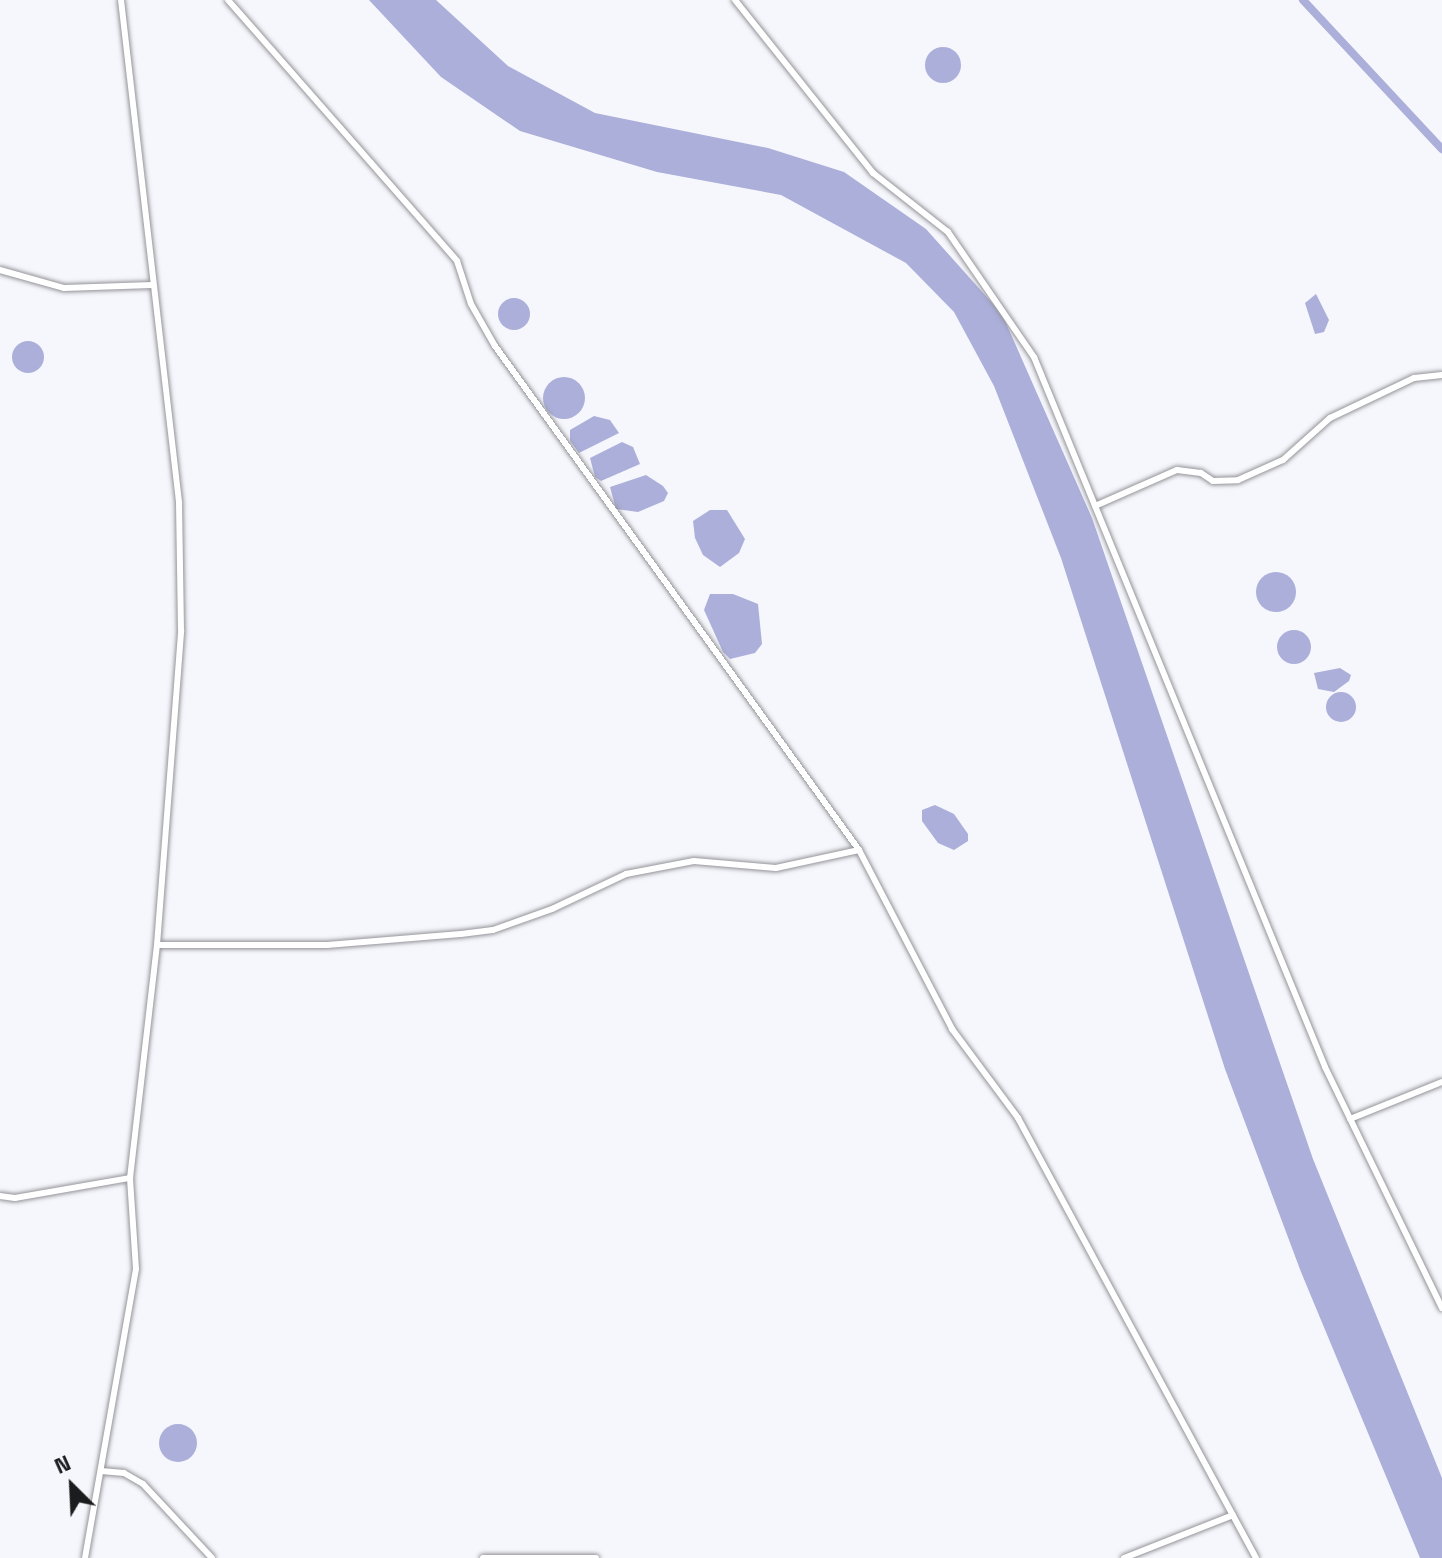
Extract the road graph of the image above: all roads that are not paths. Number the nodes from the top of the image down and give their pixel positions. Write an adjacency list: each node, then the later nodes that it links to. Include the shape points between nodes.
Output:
1 (121, 0): 5 (street)
2 (228, 0): 8 (street, via 457,261 471,304 495,346)
3 (735, 0): 7 (street, via 873,173 948,232 984,279 1034,357)
4 (0, 270): 5 (street, via 64,288)
5 (152, 285): 9 (street, via 179,502 181,630)
6 (1442, 375): 7 (street, via 1414,378 1330,418 1283,460 1238,480 1213,481 1201,473 1177,470)
7 (1095, 506): 11 (street)
8 (859, 850): 9 (street, via 776,868 694,861 626,874 493,930 327,945); 16 (street, via 952,1029 1018,1118)
9 (157, 945): 12 (street)
10 (1442, 1082): 11 (street)
11 (1350, 1119): 14 (street)
12 (130, 1178): 13 (street, via 15,1198); 15 (street, via 136,1269)
13 (0, 1196)
14 (1442, 1308)
15 (101, 1471): 17 (street); 18 (street, via 124,1473 143,1484)
16 (1233, 1515): 21 (street); 22 (street)
17 (85, 1558)
18 (212, 1558)
19 (483, 1558): 20 (street)
20 (596, 1558)
21 (1124, 1558)
22 (1256, 1558)

